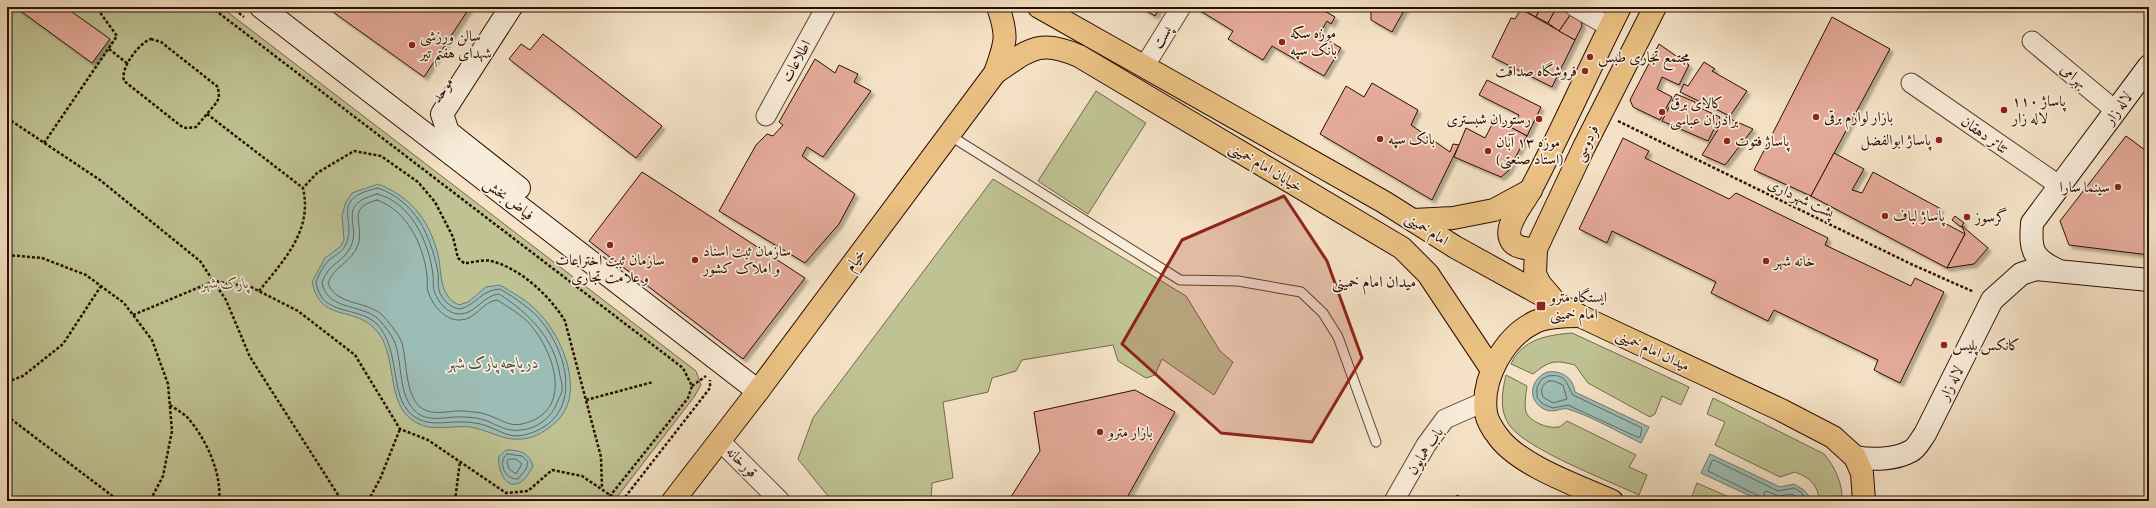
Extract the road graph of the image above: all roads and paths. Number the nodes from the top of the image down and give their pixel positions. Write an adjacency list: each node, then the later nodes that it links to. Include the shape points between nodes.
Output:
1 (96, 7): 17 (path, via 117,36)
2 (211, 7): 62 (path, via 683,368 692,386 688,398)
3 (231, 7): 13 (path)
4 (496, 7): 28 (street, موحد, via 429,110 421,115)
5 (511, 7): 51 (street, فیاض بخش, via 442,114 448,132)
6 (826, 7): 26 (street, اطلاعات)
7 (998, 7): 21 (main road, خیام, via 1003,22 1005,43)
8 (1039, 7): 20 (main road, خیابان امام خمینی)
9 (1180, 7): 20 (street, پست)
10 (1575, 7): 14 (street)
11 (1620, 7): 14 (main road, فردوسی)
12 (1655, 7): 16 (main road, فردوسی)
13 (255, 14): 28 (street, فیاض بخش)
14 (1610, 27): 16 (main road); 34 (main road, فردوسی)
15 (2032, 41): 23 (street, بهرامی)
16 (1636, 42): 24 (main road, فردوسی)
17 (109, 49): 18 (path); 31 (path)
18 (128, 64): 25 (path, via 123,71 124,81 181,126 196,127); 25 (path, via 147,41 161,42 218,87 219,97)
19 (2149, 66): 23 (street, لاله زار)
20 (1144, 67): 30 (main road, خیابان امام خمینی)
21 (995, 73): 29 (main road, خیام); 48 (main road, خیابان امام خمینی, via 1040,47 1060,48 1079,56 1255,160 1402,248 1428,274)
22 (1911, 83): 32 (street, تئاتر دهقان)
23 (2116, 111): 32 (street, لاله زار)
24 (1601, 113): 36 (main road, فردوسی); 43 (path, پشت شهرداری, via 1911,264)
25 (206, 114): 33 (path)
26 (766, 116)
27 (7, 118): 31 (path)
28 (404, 118): 51 (street, فیاض بخش)
29 (948, 134): 51 (main road, خیام); 58 (lane, via 1180,280 1238,281 1301,292 1323,313 1338,337)
30 (1275, 142): 35 (main road, امام خمینی)
31 (44, 143): 40 (path, via 100,180 200,261)
32 (2060, 186): 38 (street, لاله زار, via 2032,224 2030,241 2034,254 2042,263)
33 (303, 188): 42 (path, via 304,224 293,247); 52 (path, via 317,173 354,151 381,156 418,182 435,202 452,237 458,258 464,263 490,260 513,270 535,286 559,311 565,321)
34 (1531, 190): 35 (main road, via 1494,210 1453,218); 36 (main road, فردوسی, via 1511,225 1510,238 1525,249)
35 (1413, 220): 44 (main road, امام خمینی, via 1455,247)
36 (1536, 249): 44 (main road, فردوسی, via 1535,274)
37 (7, 255): 41 (path, via 42,258 86,275)
38 (2057, 270): 39 (street); 43 (street, لاله زار, via 2036,269 2021,274)
39 (2149, 280)
40 (214, 281): 42 (path); 45 (path); 66 (path, via 226,300 250,358)
41 (101, 286): 45 (path, via 124,303); 49 (path, via 63,344 23,376)
42 (259, 291): 56 (path, via 298,311 354,355)
43 (1992, 300): 59 (street, لاله زار, via 1926,434 1912,451 1892,457)
44 (1555, 302): 46 (main road, امام خمینی)
45 (133, 315): 54 (path, via 152,340 168,384)
46 (1580, 316): 48 (main road, میدان امام خمینی, via 1564,316 1536,322 1512,340); 59 (main road, میدان امام خمینی, via 1781,410 1833,437)
47 (701, 370): 70 (path, via 711,382 710,388)
48 (1492, 370): 53 (main road, میدان امام خمینی, via 1486,389)
49 (7, 382)
50 (652, 382): 52 (path)
51 (762, 387): 57 (main road, خیام)
52 (586, 400): 61 (path, via 600,457)
53 (1486, 401): 73 (street, باب همایون, via 1445,419 1426,444); 74 (main road, میدان امام خمینی, via 1486,414 1497,436 1526,462)
54 (170, 405): 64 (path, via 172,430 163,476); 65 (path, via 187,417 205,442 221,487)
55 (7, 416): 63 (path)
56 (400, 428): 60 (path, via 428,440); 67 (path, via 380,479)
57 (720, 441): 71 (main road, خیام); 72 (street, قورخانه)
58 (1376, 442)
59 (1855, 457): 75 (main road, میدان امام خمینی, via 1862,473)
60 (460, 461): 61 (path, via 506,494 528,492 552,470 582,476); 68 (path)
61 (602, 488): 62 (path)
62 (611, 494): 69 (path); 70 (path)
63 (119, 501)
64 (150, 501)
65 (219, 501)
66 (342, 501)
67 (368, 501)
68 (455, 501)
69 (606, 501)
70 (620, 501)
71 (673, 501)
72 (780, 501)
73 (1394, 501)
74 (1612, 501)
75 (1864, 501)

